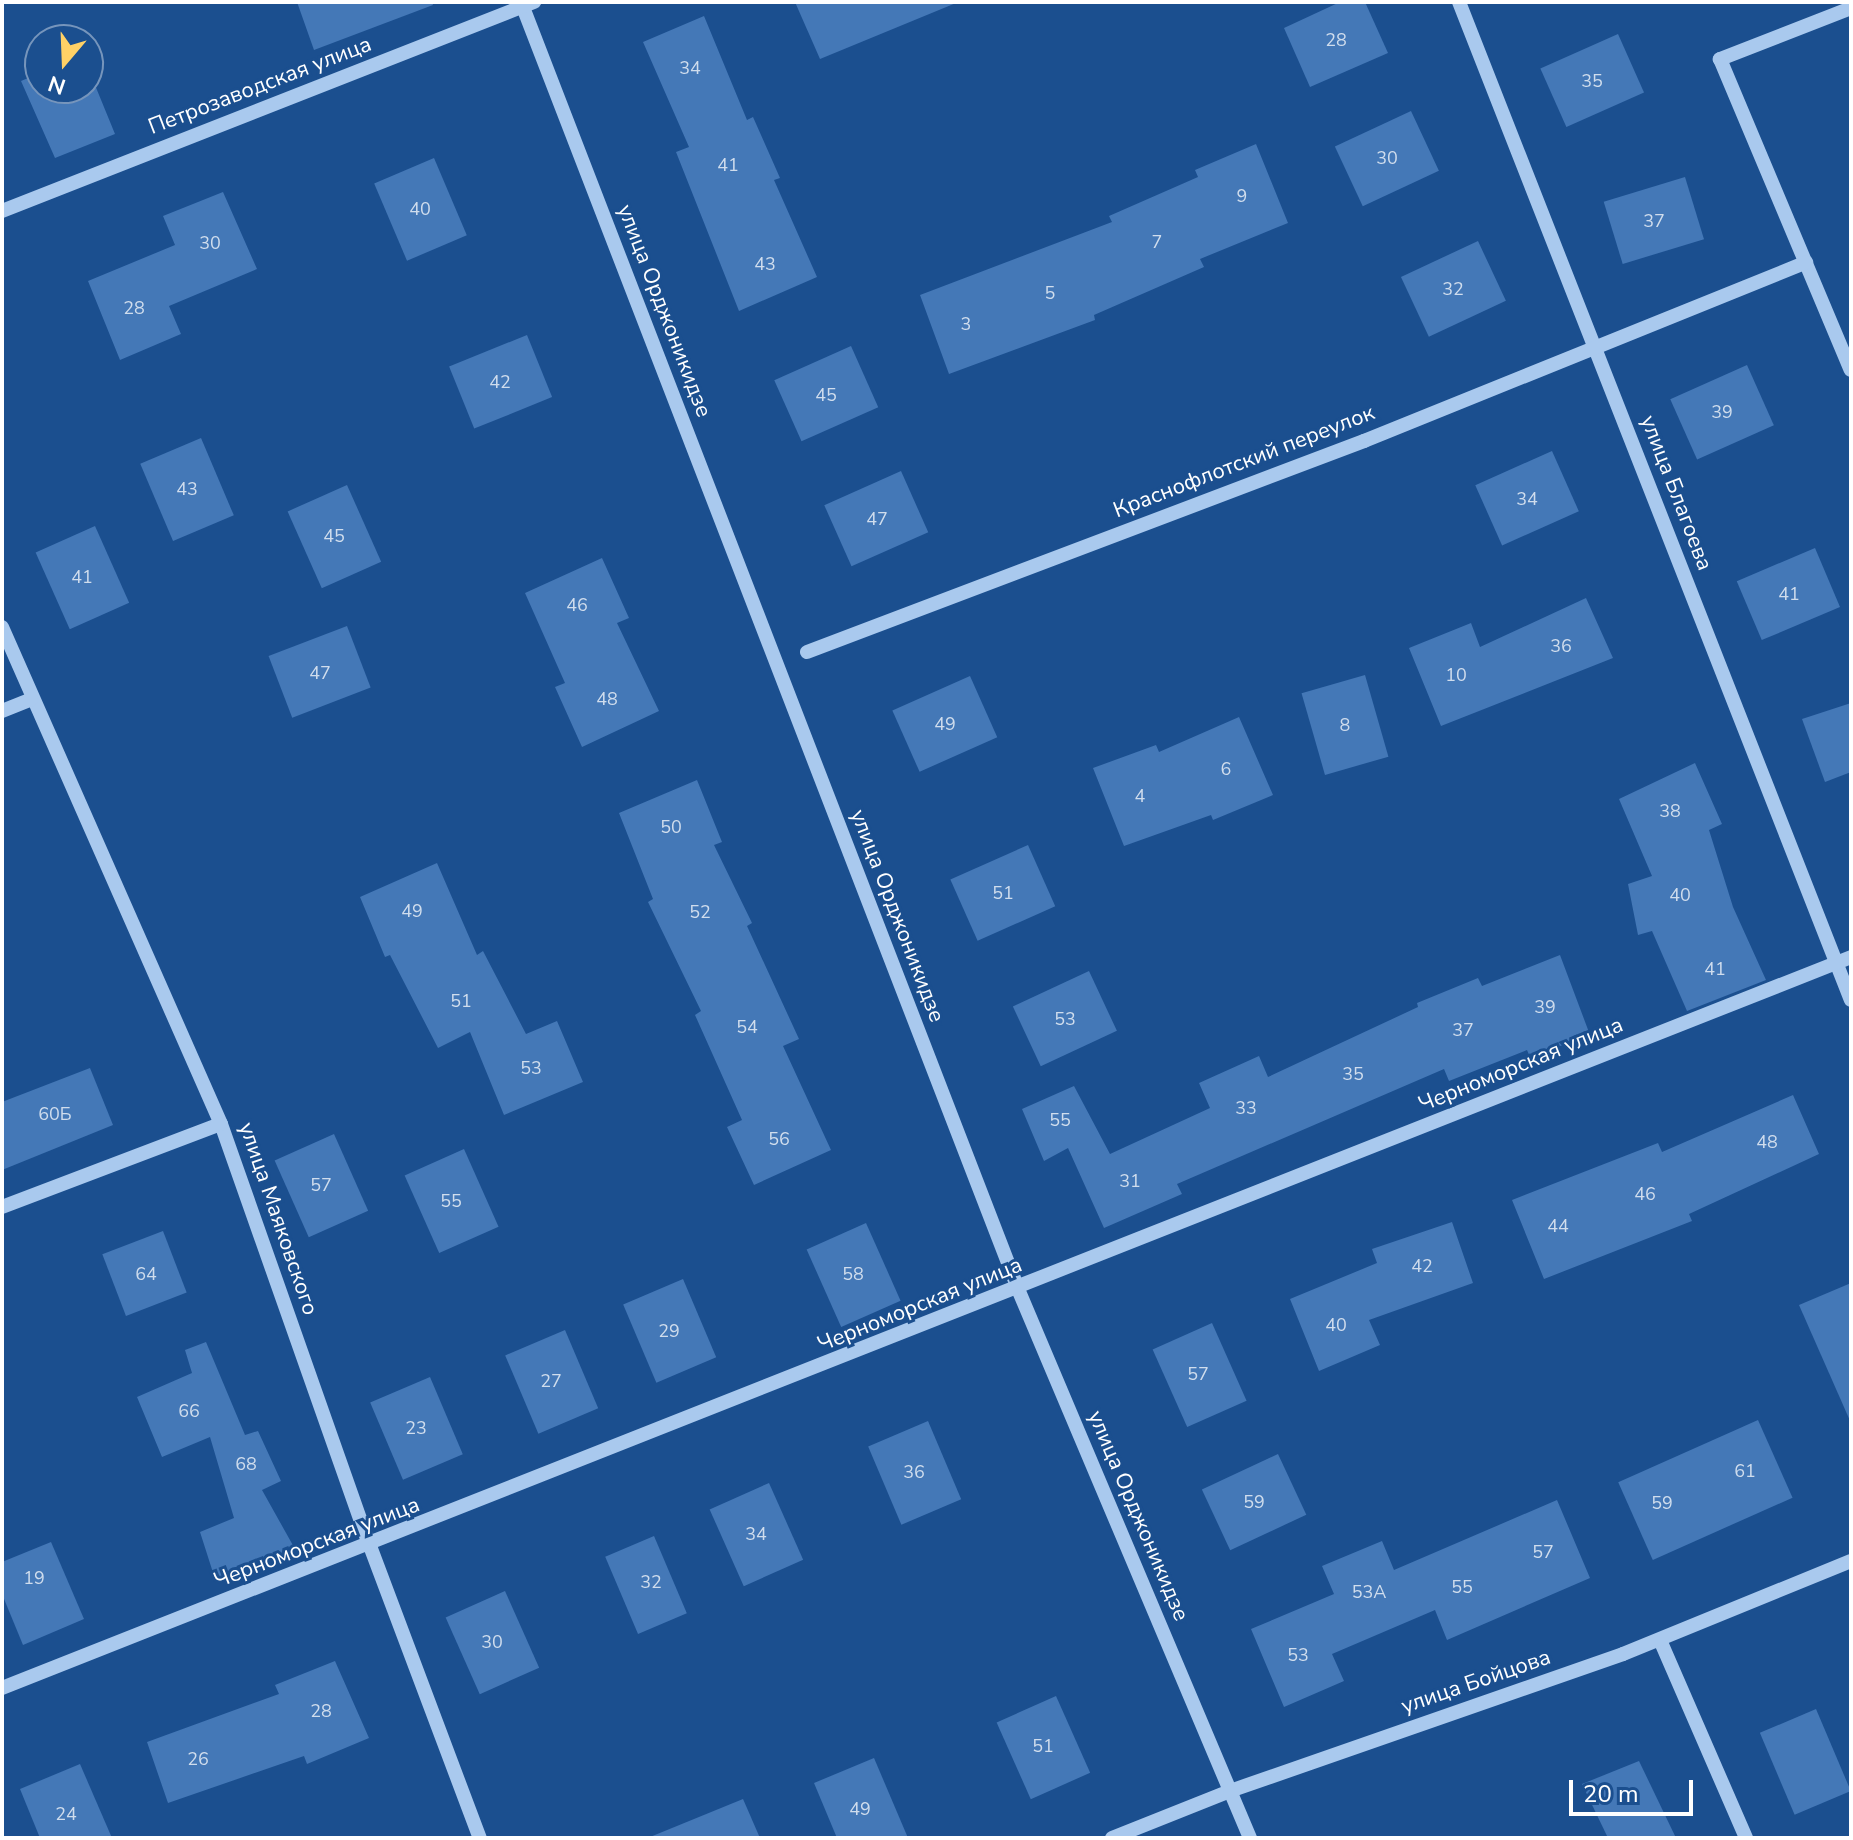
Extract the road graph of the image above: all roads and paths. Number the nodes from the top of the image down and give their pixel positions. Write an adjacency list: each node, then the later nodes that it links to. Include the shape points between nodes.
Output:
1 (1459, 2): 6 (street, улица Благоева)
2 (526, 4): 4 (street, Петрозаводская улица); 16 (street, улица Орджоникидзе)
3 (1851, 8): 5 (street, via 1720,59)
4 (2, 211)
5 (1806, 262): 6 (street, Краснофлотский переулок); 7 (street)
6 (1595, 348): 9 (street, Краснофлотский переулок); 12 (street, улица Благоева)
7 (1851, 370)
8 (2, 627): 10 (street, улица Маяковского)
9 (807, 652)
10 (31, 699): 11 (street); 14 (street, улица Маяковского)
11 (2, 711)
12 (1844, 960): 13 (street, улица Благоева); 16 (street, Черноморская улица)
13 (1851, 1000)
14 (221, 1124): 15 (street); 17 (street, улица Маяковского)
15 (2, 1207)
16 (1018, 1289): 17 (street, Черноморская улица); 21 (street, улица Орджоникидзе)
17 (370, 1546): 20 (street, Черноморская улица); 22 (street, улица Маяковского)
18 (1851, 1561): 19 (street, улица Бойцова)
19 (1660, 1640): 21 (street, улица Бойцова); 25 (street)
20 (2, 1688)
21 (1230, 1791): 23 (street, улица Бойцова); 24 (street, улица Орджоникидзе)
22 (480, 1838)
23 (1112, 1838)
24 (1250, 1838)
25 (1746, 1838)

